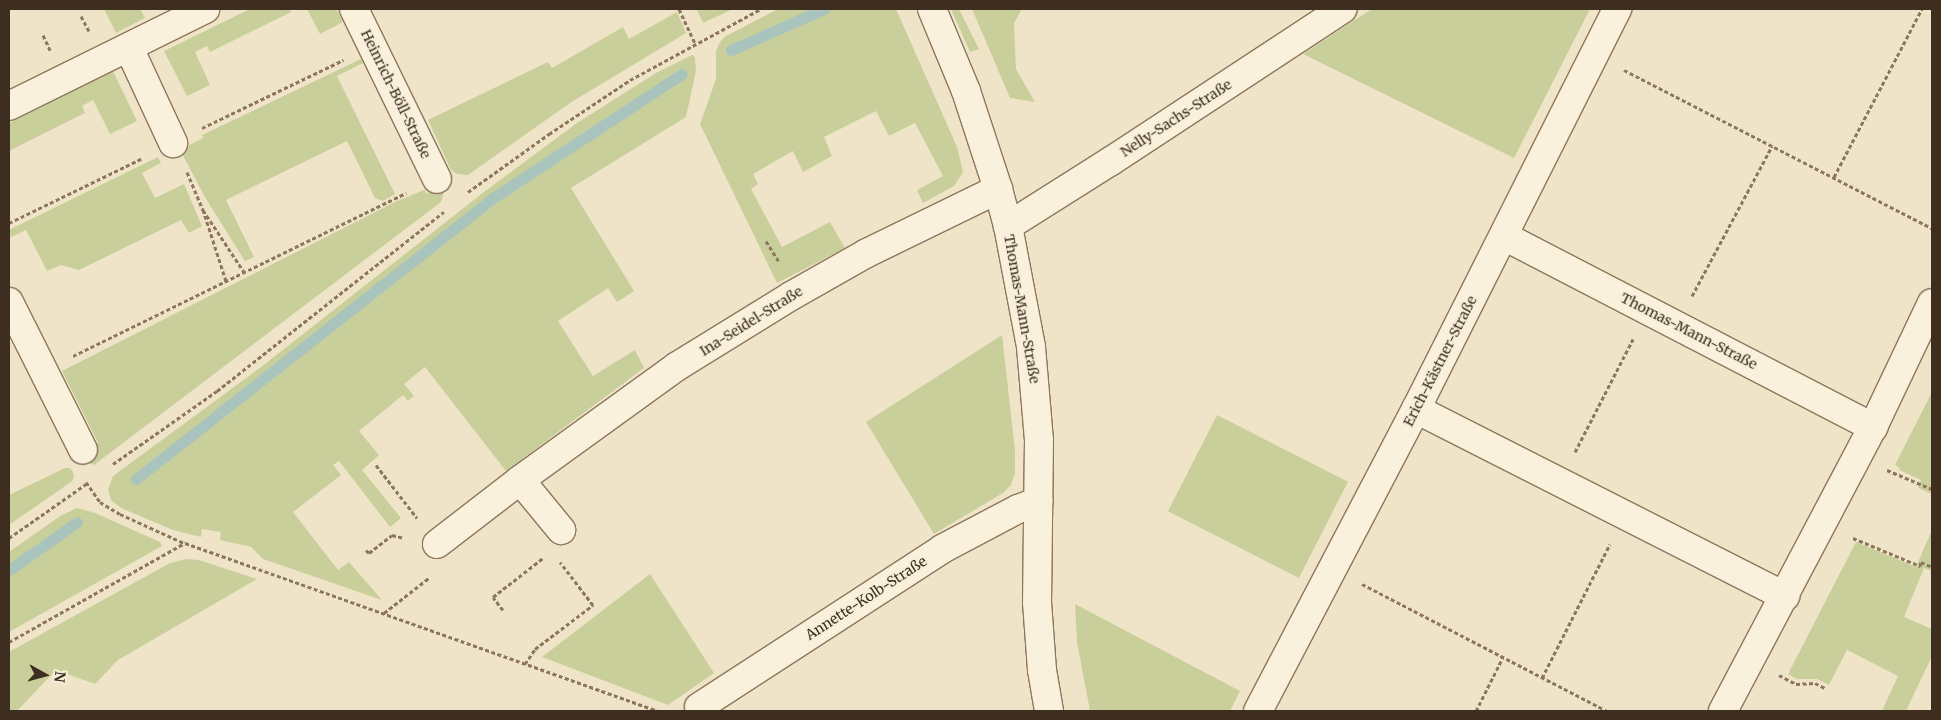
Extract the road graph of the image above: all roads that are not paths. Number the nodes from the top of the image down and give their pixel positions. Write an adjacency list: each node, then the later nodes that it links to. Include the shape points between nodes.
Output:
1 (205, 9): 6 (street)
2 (354, 9): 9 (street, Heinrich-Böll-Straße)
3 (932, 9): 10 (street, Thomas-Mann-Straße, via 966,91)
4 (1342, 9): 11 (street, Nelly-Sachs-Straße)
5 (1617, 9): 12 (street, Erich-Kästner-Straße)
6 (129, 48): 7 (street); 8 (street)
7 (9, 106)
8 (173, 143)
9 (437, 179)
10 (998, 189): 11 (street, Thomas-Mann-Straße); 18 (street, Ina-Seidel-Straße, via 894,239 782,301 643,389)
11 (1008, 226): 19 (street, Thomas-Mann-Straße, via 1034,373)
12 (1504, 236): 15 (street, Erich-Kästner-Straße); 16 (street, Thomas-Mann-Straße)
13 (9, 302): 17 (street)
14 (1932, 303): 16 (street)
15 (1416, 409): 22 (street); 25 (street, Erich-Kästner-Straße)
16 (1873, 427): 22 (street)
17 (83, 450)
18 (520, 480): 20 (street); 21 (street, Ina-Seidel-Straße)
19 (1039, 500): 23 (street, Annette-Kolb-Straße, via 942,549); 24 (street, Thomas-Mann-Straße, via 1037,602)
20 (561, 530)
21 (437, 544)
22 (1785, 596): 26 (street)
23 (699, 708)
24 (1049, 711)
25 (1258, 711)
26 (1723, 711)

